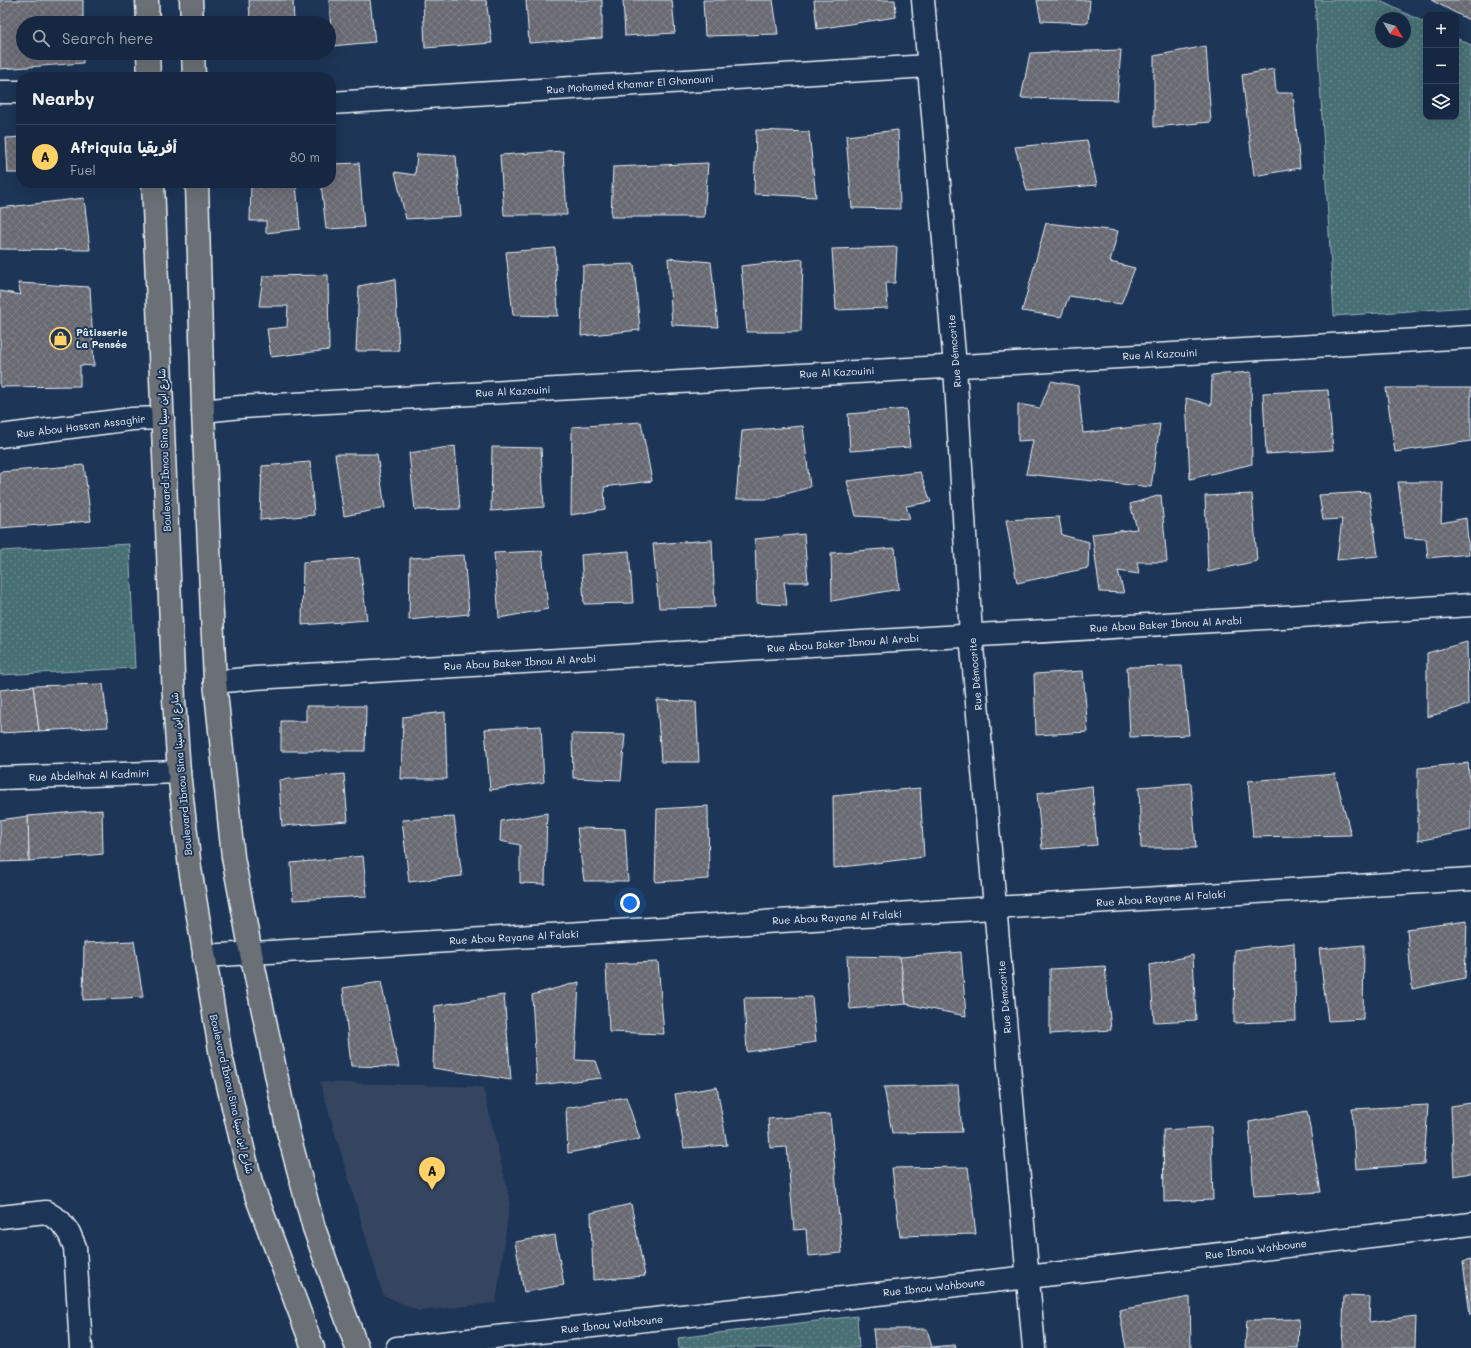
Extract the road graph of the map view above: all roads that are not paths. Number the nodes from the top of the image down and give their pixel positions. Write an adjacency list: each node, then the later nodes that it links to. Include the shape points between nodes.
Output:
1 (147, 0): 4 (main road)
2 (191, 0): 5 (main road)
3 (923, 0): 8 (street, Rue Démocrite)
4 (148, 16)
5 (192, 16)
6 (148, 60): 9 (main road)
7 (193, 60): 10 (main road)
8 (928, 66): 13 (street, Rue Mohamed Khamar El Ghanouni); 17 (street, Rue Démocrite)
9 (149, 72)
10 (194, 72)
11 (0, 92): 12 (street)
12 (16, 92)
13 (336, 103)
14 (153, 188): 19 (main road, Boulevard Ibnou Sina شارع ابن سينا)
15 (197, 188): 18 (main road)
16 (1471, 336): 17 (street, Rue Al Kazouini)
17 (955, 366): 18 (street, Rue Al Kazouini); 22 (street, Rue Démocrite)
18 (203, 410): 23 (main road)
19 (163, 418): 20 (street, Rue Abou Hassan Assaghir, via 132,418); 24 (main road, Boulevard Ibnou Sina شارع ابن سينا)
20 (0, 436)
21 (1471, 605): 22 (street, Rue Abou Baker Ibnou Al Arabi)
22 (971, 635): 23 (street, Rue Abou Baker Ibnou Al Arabi); 27 (street, Rue Démocrite)
23 (215, 682): 28 (main road, via 233,857)
24 (179, 772): 25 (street, Rue Abdelhak Al Kadmiri); 29 (main road, Boulevard Ibnou Sina شارع ابن سينا, via 190,868)
25 (0, 778)
26 (1471, 879): 27 (street, Rue Abou Rayane Al Falaki)
27 (996, 908): 28 (street, Rue Abou Rayane Al Falaki); 32 (street, Rue Démocrite)
28 (250, 953): 29 (street, Rue Abou Rayane Al Falaki); 35 (main road, via 288,1132 312,1221)
29 (204, 956): 34 (main road, Boulevard Ibnou Sina شارع ابن سينا, via 221,1056 251,1182)
30 (0, 1217): 33 (street, via 46,1212 60,1221 69,1233 75,1247)
31 (1471, 1224): 32 (street, Rue Ibnou Wahboune)
32 (1028, 1277): 36 (street, Rue Ibnou Wahboune); 37 (street, Rue Démocrite)
33 (81, 1348)
34 (313, 1348)
35 (357, 1348)
36 (397, 1348)
37 (1034, 1348)

